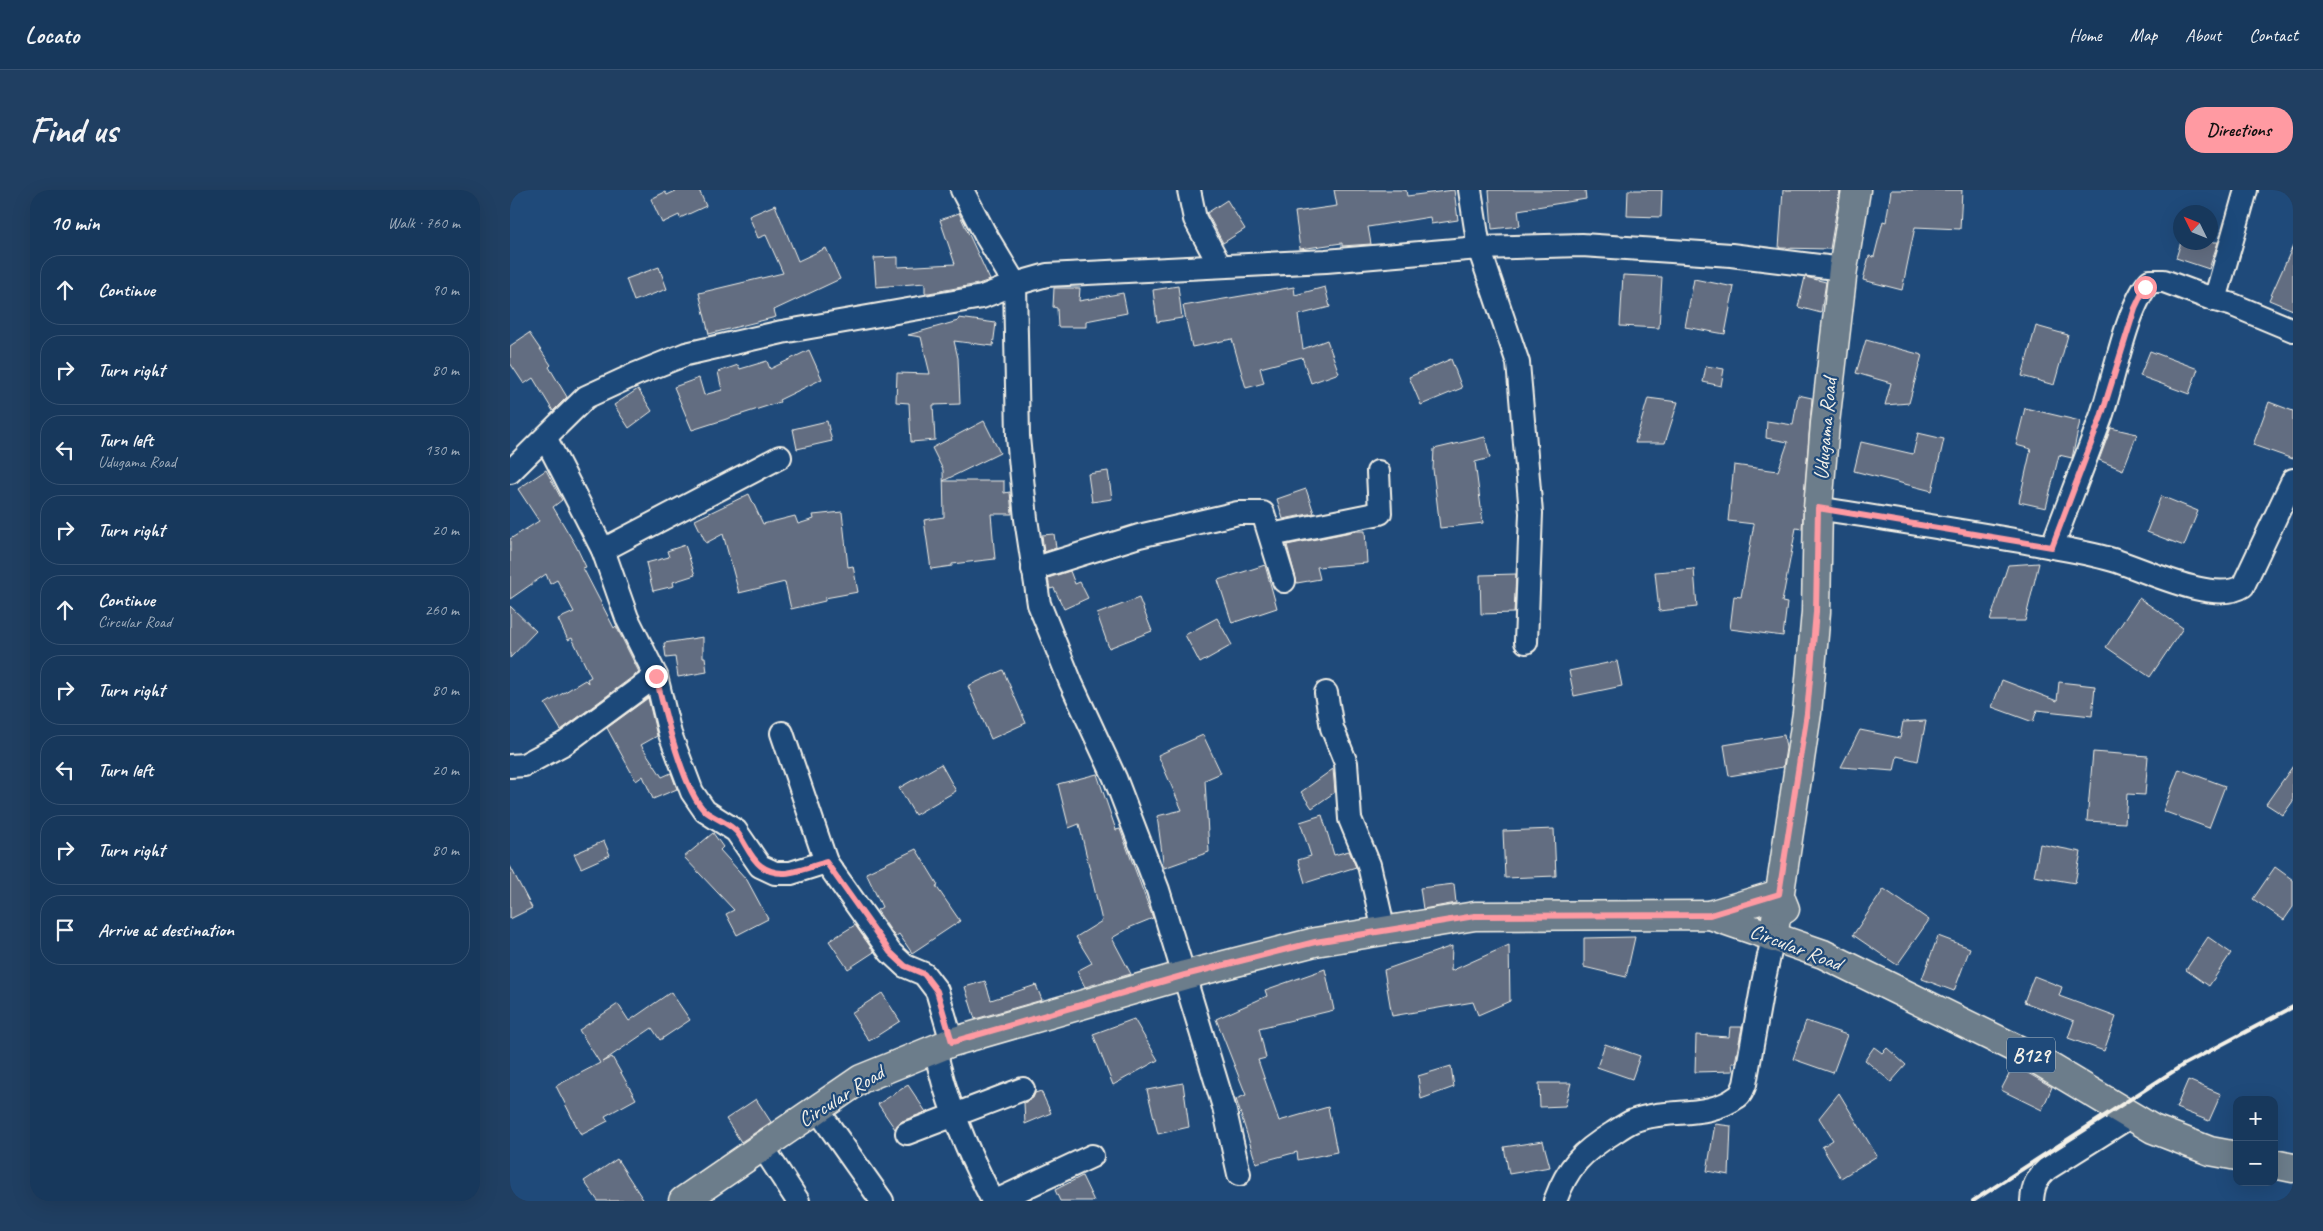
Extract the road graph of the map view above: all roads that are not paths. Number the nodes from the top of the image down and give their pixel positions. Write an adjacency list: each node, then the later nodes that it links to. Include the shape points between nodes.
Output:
1 (962, 190): 9 (street)
2 (1189, 190): 7 (street, via 1195,219)
3 (1470, 190): 6 (street)
4 (1856, 190): 8 (main road, Udugama Road)
5 (2246, 190): 10 (street)
6 (1479, 248): 7 (street, via 1400,256); 8 (street, via 1582,245 1640,248); 23 (street, via 1518,363 1531,512)
7 (1220, 266): 9 (street, via 1047,275)
8 (1843, 269): 17 (main road, Udugama Road)
9 (1015, 284): 12 (street, via 982,297 782,332 686,354 586,397); 21 (street, via 1018,437)
10 (2215, 300): 11 (street); 19 (street, via 2164,281 2150,281 2145,287)
11 (2293, 330)
12 (546, 439): 14 (street); 20 (street)
13 (780, 457): 20 (street)
14 (510, 472)
15 (1378, 472): 18 (street, via 1380,513)
16 (2293, 481): 19 (street, via 2243,586 2236,591 2225,593 2169,581 2113,560)
17 (1818, 508): 19 (street); 29 (main road, Udugama Road, via 1816,612 1807,713)
18 (1271, 535): 21 (street, via 1263,513 1238,513 1138,536); 22 (street)
19 (2052, 547)
20 (603, 550): 24 (street, via 627,618)
21 (1034, 569): 34 (street, via 1039,604 1071,684 1115,778 1158,890)
22 (1284, 581)
23 (1526, 642)
24 (656, 676): 27 (street, via 565,743 524,765); 28 (street, via 670,734 692,792 705,811 736,831 760,866 775,873 790,874)
25 (1326, 693): 31 (street, via 1332,728 1346,763 1350,819 1369,865)
26 (782, 733): 28 (street)
27 (510, 766)
28 (826, 862): 35 (street, via 890,952 905,966 924,974 937,991)
29 (1779, 894): 30 (main road); 32 (main road, Udugama Road); 33 (main road, via 1800,933)
30 (1710, 915): 31 (main road, Circular Road, via 1475,916); 32 (main road, Circular Road)
31 (1384, 931): 34 (main road, Circular Road, via 1315,942)
32 (1773, 938): 33 (main road, Circular Road / B129); 51 (street, via 1745,1084 1739,1096 1697,1111 1661,1114 1633,1121 1593,1145 1574,1162)
33 (1823, 954): 39 (main road, Circular Road / B129, via 2033,1056)
34 (1185, 975): 35 (main road, Circular Road); 46 (street)
35 (944, 1045): 37 (main road, Circular Road, via 860,1079); 38 (street, via 938,1065)
36 (1023, 1089): 38 (street)
37 (817, 1109): 41 (main road, Circular Road); 49 (street)
38 (956, 1114): 40 (street); 50 (street, via 976,1166)
39 (2131, 1116): 42 (main road, Circular Road / B129, via 2179,1140); 52 (street, via 2047,1168 2033,1186)
40 (907, 1133)
41 (762, 1146): 47 (main road, Circular Road); 48 (street)
42 (2233, 1155)
43 (1092, 1156): 50 (street)
44 (2278, 1165): 45 (main road)
45 (2293, 1168)
46 (1240, 1174)
47 (683, 1201)
48 (798, 1201)
49 (882, 1201)
50 (995, 1201)
51 (1555, 1201)
52 (2032, 1201)

